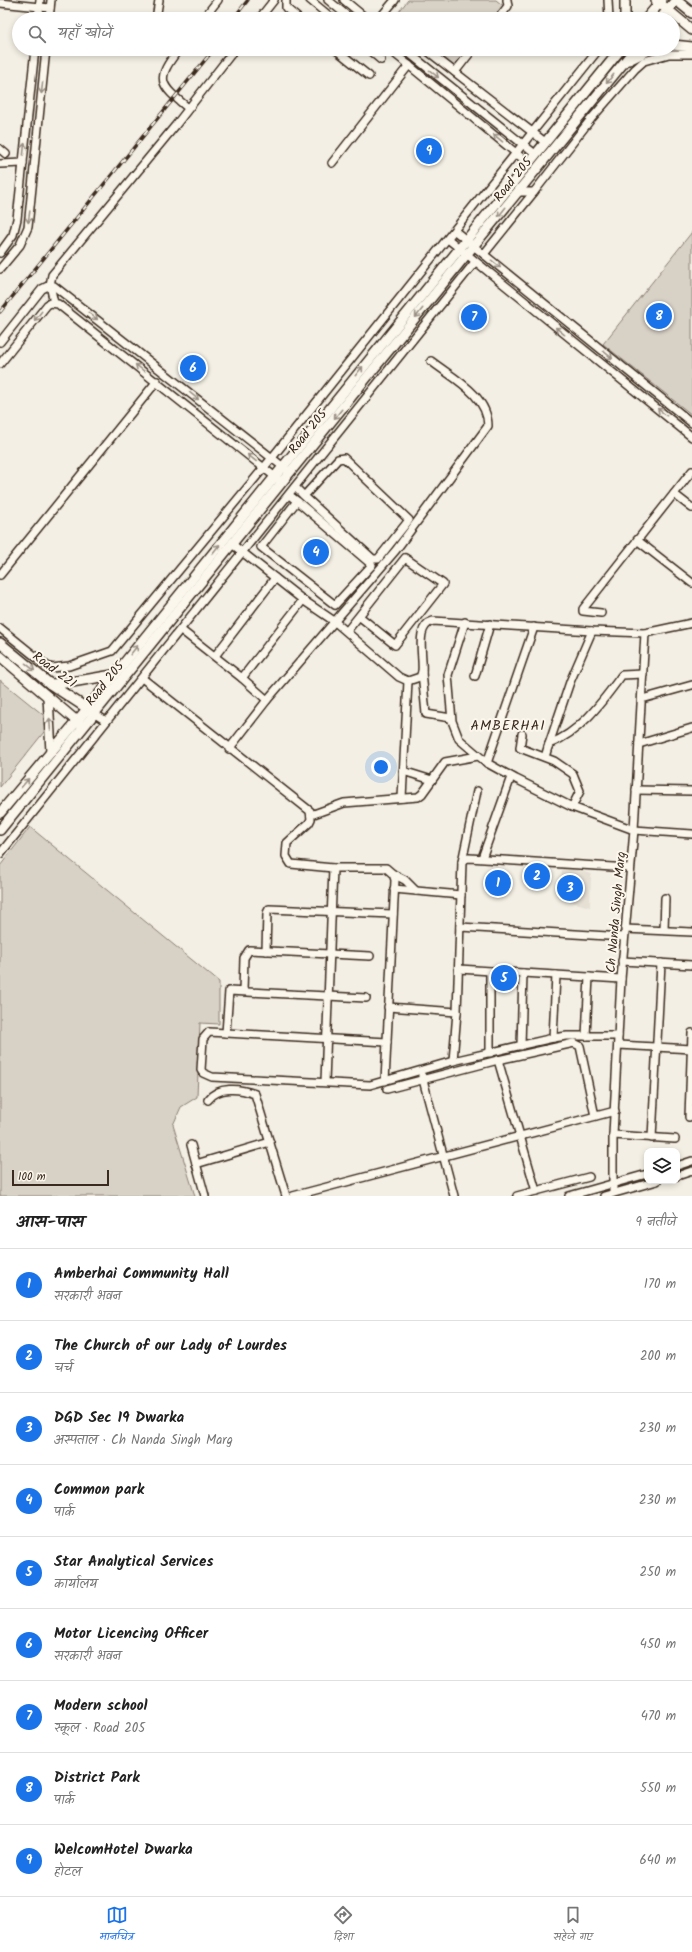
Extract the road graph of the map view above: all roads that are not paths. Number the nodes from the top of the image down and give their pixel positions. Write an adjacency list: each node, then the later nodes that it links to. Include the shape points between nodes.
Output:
1 (51, 0): 17 (street)
2 (159, 0): 20 (street)
3 (218, 0): 21 (street)
4 (274, 0): 22 (street)
5 (286, 0): 23 (street, via 286,8)
6 (310, 0): 24 (street)
7 (328, 0): 25 (street)
8 (344, 0): 26 (street)
9 (395, 0): 27 (street)
10 (507, 0): 28 (street, via 508,6)
11 (608, 0): 29 (street)
12 (625, 0): 30 (main road)
13 (676, 0): 18 (main road); 33 (main road)
14 (659, 1): 18 (main road); 31 (main road)
15 (0, 3): 16 (street)
16 (40, 4): 17 (street)
17 (50, 8): 19 (street)
18 (668, 10): 32 (main road)
19 (50, 12)
20 (157, 12)
21 (209, 12)
22 (265, 12)
23 (291, 12)
24 (324, 12)
25 (343, 12)
26 (359, 12)
27 (386, 12)
28 (503, 12)
29 (609, 12)
30 (625, 12)
31 (651, 12)
32 (670, 12)
33 (692, 13)
34 (680, 20): 35 (main road)
35 (692, 30)
36 (680, 46): 37 (main road)
37 (692, 47)
38 (680, 54): 39 (street)
39 (692, 54)
40 (34, 56): 68 (street, one-way to 40)
41 (45, 56): 83 (street, one-way to 83, via 28,227 20,245)
42 (174, 56): 60 (street, via 166,66 163,80 168,90)
43 (229, 56): 60 (street)
44 (344, 56): 59 (street)
45 (376, 56): 55 (street)
46 (398, 56): 57 (street)
47 (413, 56): 63 (street, one-way to 63)
48 (433, 56): 58 (street)
49 (467, 56): 58 (street)
50 (593, 56): 61 (street)
51 (614, 56): 62 (main road, Road 205)
52 (630, 56): 56 (main road, Road 205)
53 (637, 56): 56 (main road)
54 (663, 56): 73 (street, via 644,62 635,69 591,119)
55 (381, 60)
56 (625, 62): 72 (main road, Road 205, one-way to 72)
57 (409, 65): 65 (street, one-way to 57); 69 (street)
58 (454, 72): 61 (street)
59 (369, 76)
60 (188, 108): 84 (street, via 60,265 50,278)
61 (531, 132): 62 (street); 63 (street)
62 (545, 142): 67 (main road, Road 205)
63 (522, 144): 65 (street); 67 (street)
64 (0, 149): 66 (street)
65 (516, 153): 70 (street); 74 (street)
66 (6, 154)
67 (535, 154): 70 (main road, Road 205)
68 (22, 163): 71 (street); 79 (street, via 15,229 10,241)
69 (332, 163)
70 (528, 163): 76 (main road, Road 205)
71 (0, 164)
72 (518, 192): 73 (street); 77 (main road, Road 205, one-way to 77)
73 (534, 192): 80 (street)
74 (455, 231): 75 (street); 76 (street)
75 (448, 239): 78 (street); 92 (street)
76 (466, 240): 77 (street); 78 (main road, Road 205)
77 (474, 246): 80 (street); 81 (main road, Road 205)
78 (458, 248): 81 (street); 93 (main road, Road 205, one-way to 78)
79 (0, 253)
80 (484, 254): 90 (street, one-way to 90)
81 (466, 255): 82 (street); 96 (main road, Road 205, one-way to 96)
82 (475, 262): 91 (street, one-way to 82); 99 (street)
83 (0, 269)
84 (50, 285): 85 (street); 86 (street, via 42,289); 92 (street, one-way to 92, via 58,288)
85 (54, 303): 88 (street, one-way to 88, via 47,305); 89 (street, one-way to 85, via 60,305)
86 (0, 342)
87 (431, 361): 114 (street, via 476,395 486,408 488,426 396,550)
88 (0, 364)
89 (157, 381): 94 (street, one-way to 89); 108 (street)
90 (692, 423)
91 (692, 437)
92 (271, 459): 93 (street); 94 (street)
93 (282, 466): 96 (street); 97 (main road, Road 205)
94 (264, 467): 97 (street); 119 (street, via 112,651 69,666 52,668)
95 (692, 471): 100 (street)
96 (290, 473): 98 (main road, Road 205)
97 (274, 476): 98 (street); 129 (main road, Road 205, one-way to 97)
98 (282, 483): 106 (main road, Road 205)
99 (295, 488): 101 (street); 102 (street)
100 (674, 494): 104 (street); 105 (street)
101 (289, 495): 103 (street); 107 (street)
102 (304, 496): 102 (street, via 376,560 409,520 344,458 338,459)
103 (297, 501): 103 (street, via 261,547 335,605 372,565)
104 (692, 508)
105 (637, 540): 110 (street); 112 (street, via 583,609)
106 (232, 544): 107 (street); 140 (main road, Road 205)
107 (243, 553): 109 (street); 120 (street)
108 (0, 575)
109 (276, 578): 111 (street); 126 (street)
110 (692, 583)
111 (303, 600): 114 (street); 132 (street)
112 (601, 613)
113 (359, 616): 113 (street, via 404,558 443,584 395,645); 122 (street)
114 (334, 621): 122 (street); 138 (street)
115 (464, 622): 117 (street); 127 (street, via 433,621 426,624 422,631); 141 (street, via 448,675)
116 (692, 623): 123 (street)
117 (490, 624): 118 (street); 130 (street)
118 (534, 627): 121 (street); 153 (street)
119 (0, 628)
120 (181, 630): 126 (street); 131 (street)
121 (592, 631): 123 (street); 148 (street, via 570,682)
122 (347, 632): 133 (street, via 399,677)
123 (645, 633): 128 (street, Ch Nanda Singh Marg)
124 (0, 643): 134 (main road, Road 221, one-way to 134)
125 (0, 656): 136 (main road, Road 221)
126 (215, 656): 132 (street)
127 (422, 672): 133 (street, via 420,677); 141 (street, via 426,714)
128 (643, 674): 137 (street, Ch Nanda Singh Marg); 148 (street, via 622,675 600,705 577,728)
129 (114, 675): 134 (main road); 139 (main road, Road 205)
130 (475, 676)
131 (142, 678): 143 (street); 149 (street)
132 (242, 678): 138 (street)
133 (408, 681): 154 (street)
134 (50, 684): 139 (main road, Road 221)
135 (692, 685): 137 (street)
136 (48, 697): 142 (main road, Road 221); 150 (main road, one-way to 136)
137 (642, 699): 147 (street, Ch Nanda Singh Marg)
138 (267, 700): 149 (street)
139 (87, 709): 140 (main road, Road 221); 142 (main road, Road 205)
140 (95, 714): 143 (street); 144 (main road, Road 205)
141 (451, 718): 151 (street, via 459,739)
142 (76, 721): 144 (main road, Road 221); 150 (main road, Road 205)
143 (106, 721): 167 (street)
144 (85, 727): 164 (main road, Road 205)
145 (692, 728): 147 (street)
146 (522, 734): 152 (street, via 520,748)
147 (639, 744): 157 (street, Ch Nanda Singh Marg)
148 (548, 747): 152 (street)
149 (229, 749): 163 (street)
150 (51, 752): 162 (main road, Road 205, one-way to 150)
151 (478, 756): 153 (street); 156 (street, via 445,762)
152 (545, 757): 161 (street, via 573,774 580,791)
153 (488, 763): 155 (street)
154 (403, 771): 156 (street); 160 (street)
155 (511, 777): 161 (street); 168 (street)
156 (432, 780): 160 (street, via 421,796)
157 (636, 790): 159 (street); 165 (street, Ch Nanda Singh Marg)
158 (477, 791): 169 (street)
159 (692, 791)
160 (402, 798): 163 (street, via 344,803)
161 (572, 807): 165 (street)
162 (0, 813)
163 (312, 815): 170 (street, via 309,823 287,843 286,856 291,864)
164 (0, 830)
165 (634, 830): 166 (street); 171 (street, Ch Nanda Singh Marg)
166 (692, 834)
167 (0, 854)
168 (482, 858): 169 (street, via 466,858); 171 (street)
169 (462, 862): 175 (street)
170 (333, 868): 172 (street, via 386,868); 177 (street)
171 (630, 868): 180 (street, Ch Nanda Singh Marg)
172 (393, 874): 173 (street); 174 (street, via 405,880)
173 (394, 889): 174 (street); 178 (street)
174 (416, 891): 175 (street)
175 (461, 895): 179 (street)
176 (665, 898): 181 (street)
177 (333, 911): 178 (street); 184 (street, via 269,909); 185 (street)
178 (393, 914): 199 (street)
179 (460, 926): 183 (street); 190 (street)
180 (625, 929): 181 (street); 183 (street, Ch Nanda Singh Marg)
181 (664, 930): 182 (street)
182 (692, 932)
183 (624, 937): 187 (street, Ch Nanda Singh Marg)
184 (266, 951): 185 (street); 196 (street, via 252,950 245,954)
185 (330, 955): 186 (street); 197 (street)
186 (370, 956)
187 (622, 961): 188 (street); 195 (street, Ch Nanda Singh Marg)
188 (661, 963): 189 (street); 210 (street)
189 (692, 965)
190 (458, 969): 191 (street); 200 (street)
191 (490, 971): 192 (street); 212 (street)
192 (523, 973): 193 (street); 209 (street)
193 (556, 975): 194 (street); 205 (street)
194 (588, 977): 195 (street); 203 (street)
195 (621, 979): 204 (street, Ch Nanda Singh Marg)
196 (243, 991): 197 (street); 201 (street, via 232,990 229,993)
197 (328, 996): 198 (street); 206 (street)
198 (366, 998)
199 (388, 1007): 200 (street); 207 (street)
200 (457, 1012): 214 (street)
201 (226, 1033): 206 (street); 218 (street, via 209,1032 203,1039 201,1070 206,1076)
202 (692, 1033): 211 (street)
203 (586, 1036): 204 (street); 205 (street)
204 (618, 1036): 208 (street, Ch Nanda Singh Marg)
205 (553, 1038): 209 (street)
206 (326, 1040): 207 (street); 218 (street)
207 (387, 1042): 217 (street)
208 (618, 1045): 210 (street); 221 (street, Ch Nanda Singh Marg)
209 (521, 1046): 212 (street)
210 (657, 1047): 211 (street); 226 (street)
211 (692, 1049): 223 (street)
212 (490, 1053): 214 (street)
213 (498, 1060): 216 (street); 222 (street, via 578,1044); 225 (street)
214 (453, 1061): 215 (street)
215 (420, 1070): 216 (street); 217 (street)
216 (423, 1080): 219 (street); 230 (street)
217 (385, 1081): 218 (street, via 370,1085)
218 (324, 1082)
219 (387, 1089)
220 (208, 1100): 228 (street, via 218,1091 254,1094)
221 (615, 1110): 222 (street); 224 (street, Ch Nanda Singh Marg)
222 (595, 1116): 225 (street)
223 (689, 1117)
224 (613, 1135): 226 (street); 238 (street, Ch Nanda Singh Marg)
225 (520, 1136): 230 (street); 240 (street)
226 (652, 1138): 227 (street)
227 (675, 1139)
228 (270, 1142): 232 (street); 243 (street)
229 (191, 1144): 232 (street)
230 (444, 1156): 244 (street); 245 (street)
231 (692, 1161): 233 (street)
232 (196, 1164): 242 (street)
233 (680, 1165)
234 (692, 1171): 236 (street)
235 (644, 1175): 238 (street)
236 (680, 1175)
237 (589, 1176): 240 (street)
238 (612, 1184): 241 (street, Ch Nanda Singh Marg); 247 (street)
239 (647, 1184): 241 (street)
240 (536, 1191): 246 (street)
241 (613, 1194): 248 (street)
242 (205, 1196)
243 (286, 1196)
244 (293, 1196)
245 (454, 1196)
246 (517, 1196)
247 (569, 1196)
248 (604, 1196)

